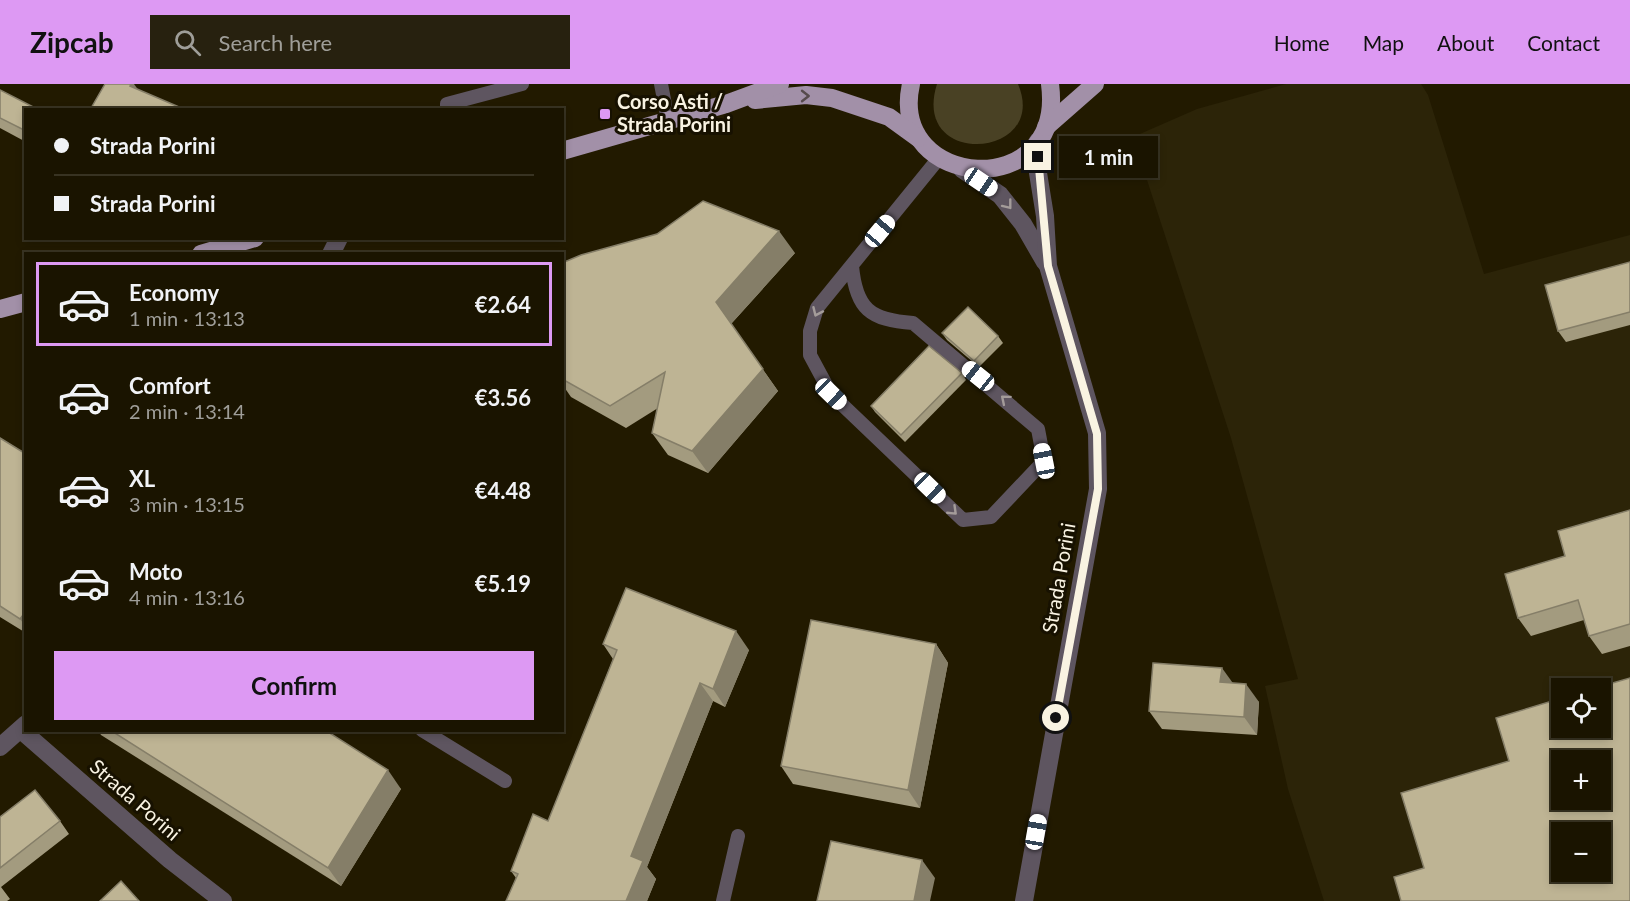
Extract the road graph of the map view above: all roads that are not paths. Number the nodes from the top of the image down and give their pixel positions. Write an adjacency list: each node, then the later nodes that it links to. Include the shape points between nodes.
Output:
1 (522, 84): 8 (lane, via 447,104)
2 (661, 84): 9 (lane)
3 (780, 84): 7 (main road)
4 (911, 84): 11 (main road, via 911,120)
5 (1050, 84): 10 (main road, via 1052,106)
6 (1095, 84): 10 (main road)
7 (726, 104): 9 (main road); 11 (main road, one-way to 11, via 806,95 832,98 889,117)
8 (447, 108)
9 (668, 120): 12 (main road)
10 (1042, 134): 14 (main road, via 1024,156 1005,167 984,171); 18 (street, Strada Porini, via 1038,173)
11 (922, 142): 13 (main road)
12 (564, 150)
13 (939, 158): 14 (main road); 17 (lane)
14 (962, 169): 18 (street, Strada Porini, one-way to 18, via 1000,195)
15 (248, 240): 16 (main road)
16 (208, 252)
17 (852, 266): 17 (lane, one-way to 17, via 817,308 810,331 810,355 831,394 963,520 991,517 1044,461 1038,429 914,323 891,322 875,315 858,300)
18 (1048, 266): 29 (street, Strada Porini, via 1097,434 1098,489)
19 (24, 303): 20 (main road)
20 (0, 309)
21 (23, 727): 24 (street, Strada Porini)
22 (29, 732): 27 (street, Strada Porini, via 170,860)
23 (425, 732): 25 (lane)
24 (0, 747)
25 (505, 780)
26 (738, 836): 28 (lane)
27 (223, 901)
28 (723, 901)
29 (1024, 901)

